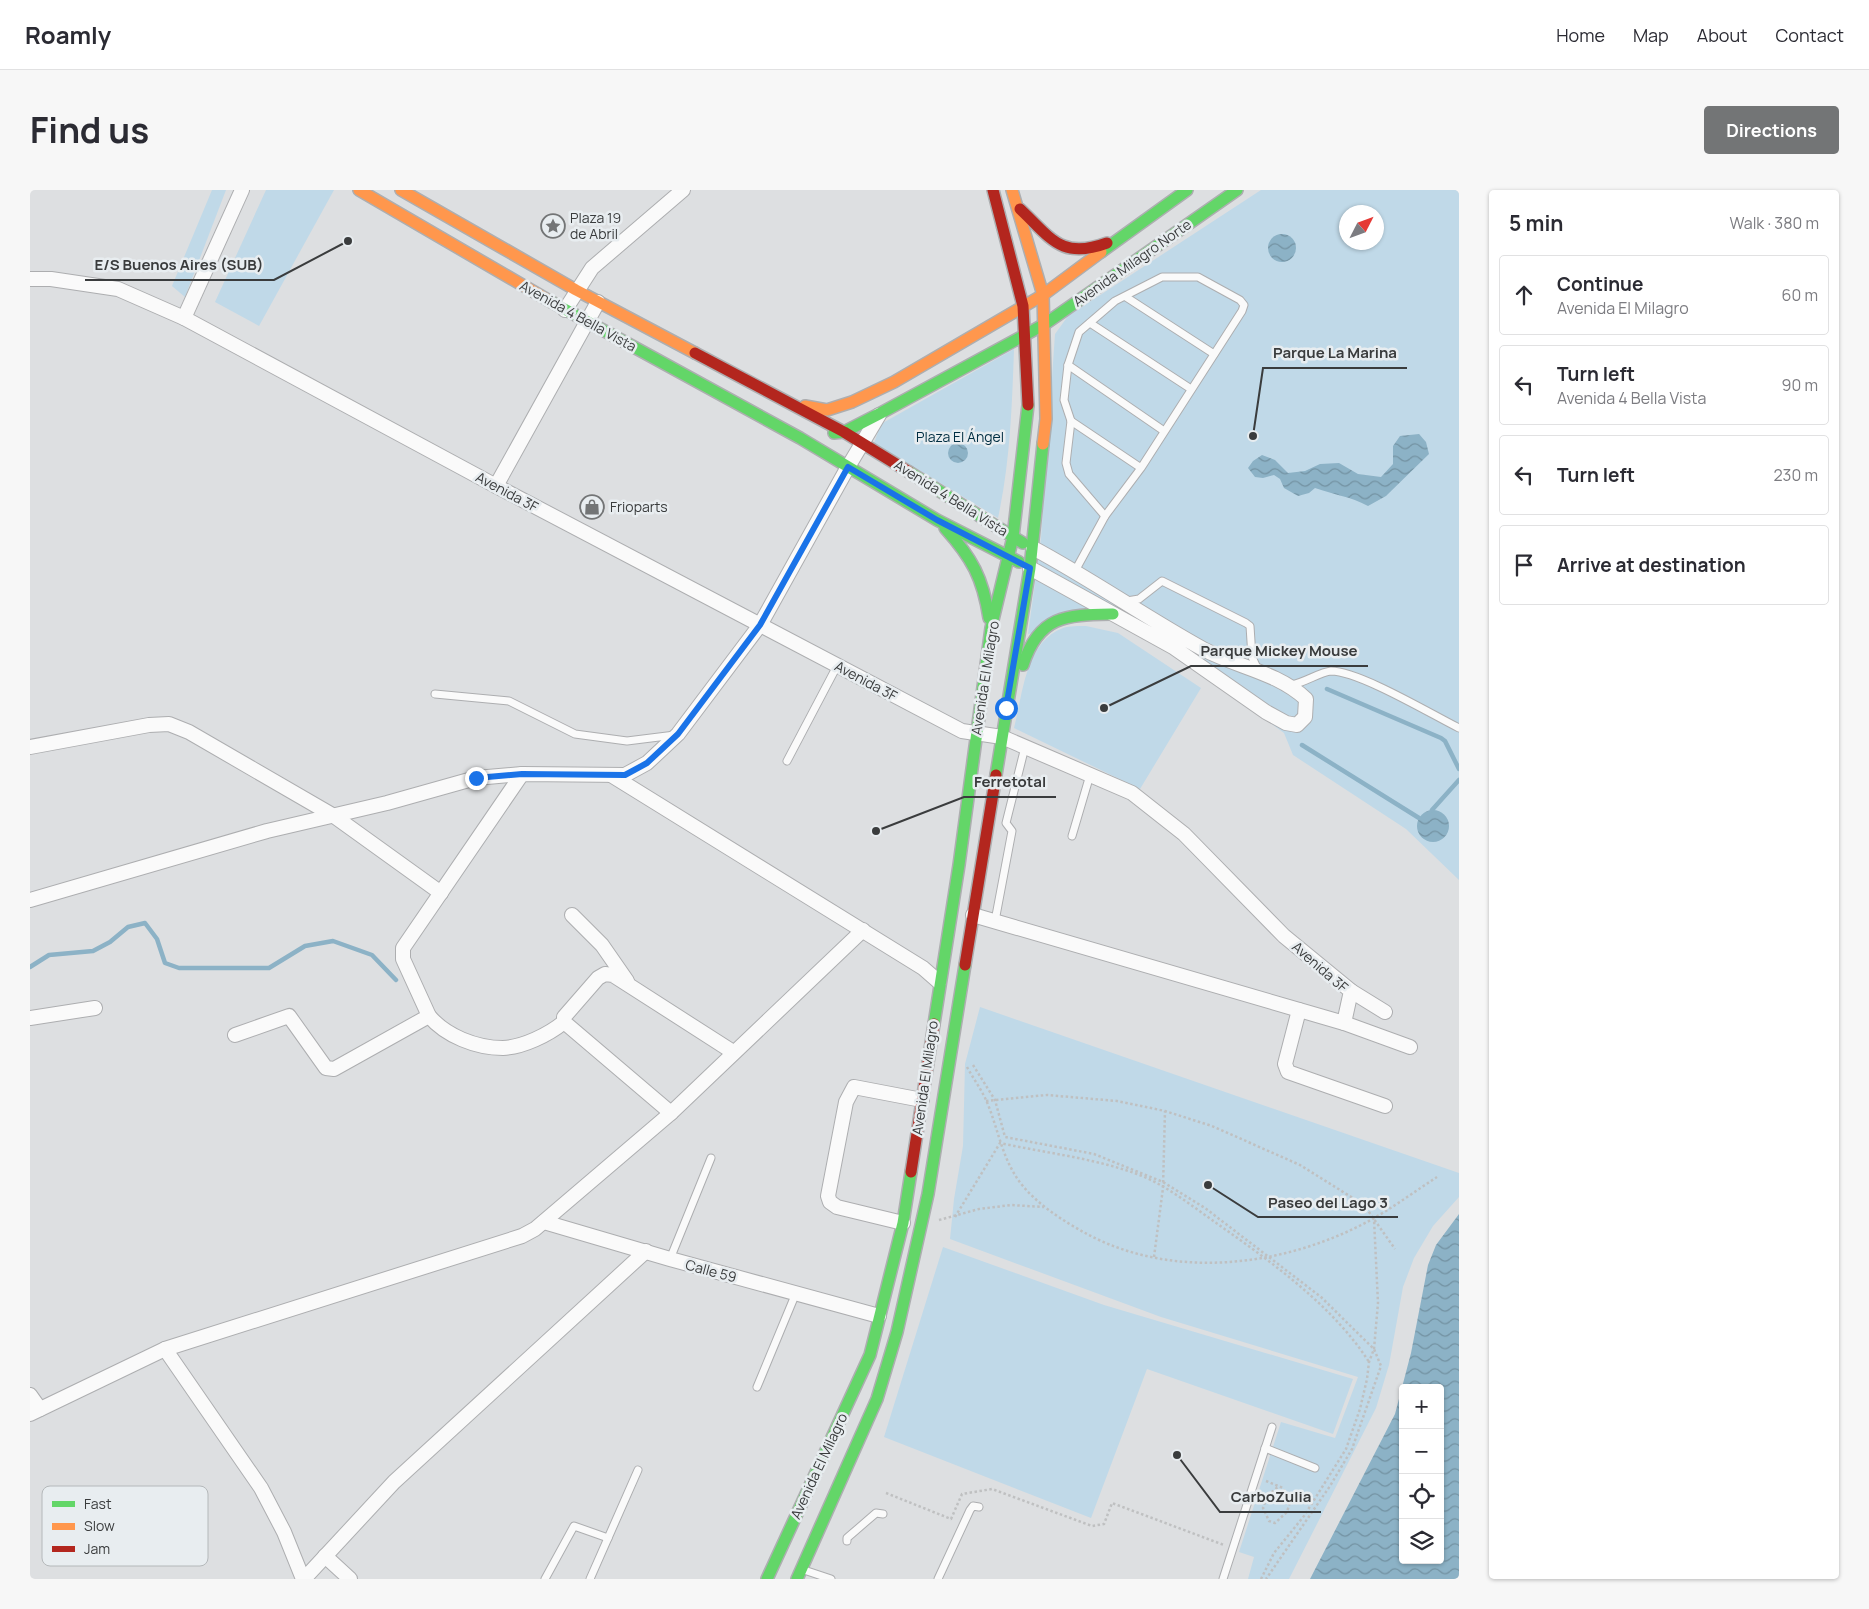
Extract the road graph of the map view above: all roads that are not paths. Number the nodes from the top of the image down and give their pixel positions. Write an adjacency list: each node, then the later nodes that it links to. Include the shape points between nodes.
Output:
1 (242, 190): 18 (street)
2 (359, 190): 17 (main road, Avenida 4 Bella Vista)
3 (401, 190): 12 (main road, Avenida 4 Bella Vista)
4 (682, 190): 12 (street, via 592,268)
5 (993, 190): 16 (main road, Avenida El Milagro)
6 (1012, 190): 9 (main road, Avenida El Milagro)
7 (1187, 190): 10 (main road, Avenida Milagro Norte)
8 (1237, 190): 21 (main road, Avenida Milagro Norte)
9 (1017, 206): 10 (main road, via 1059,246 1088,250); 13 (main road, Avenida El Milagro)
10 (1125, 235): 13 (main road, Avenida Milagro Norte)
11 (30, 279): 18 (street, Avenida 3F, via 118,289)
12 (576, 290): 15 (main road, Avenida 4 Bella Vista); 17 (street)
13 (1043, 295): 16 (main road, Avenida Milagro Norte); 21 (main road, Avenida El Milagro)
14 (1126, 297): 20 (lane, via 1114,301); 23 (lane); 23 (lane, via 1162,277 1198,277 1240,300 1244,305 1242,311)
15 (598, 302): 19 (street); 26 (main road, Avenida 4 Bella Vista)
16 (1023, 306): 22 (main road, Avenida El Milagro); 26 (main road, Avenida 4 Bella Vista, via 894,382 852,402 828,410)
17 (565, 310): 19 (main road, Avenida 4 Bella Vista)
18 (184, 318): 35 (street, Avenida 3F)
19 (586, 322): 31 (main road, Avenida 4 Bella Vista); 35 (street)
20 (1090, 323): 24 (lane, via 1079,332); 25 (lane)
21 (1045, 324): 22 (main road, Avenida Milagro Norte); 39 (main road, Avenida El Milagro, via 1046,419)
22 (1026, 334): 27 (main road); 38 (main road, Avenida El Milagro, via 1028,416)
23 (1214, 354): 25 (lane)
24 (1068, 365): 28 (lane, via 1064,400); 29 (lane)
25 (1191, 389): 29 (lane)
26 (795, 405): 30 (main road, Avenida 4 Bella Vista)
27 (879, 414): 30 (main road); 32 (street)
28 (1070, 421): 34 (lane); 36 (lane, via 1066,464 1069,474)
29 (1164, 431): 34 (lane)
30 (844, 432): 31 (main road); 32 (main road, Avenida 4 Bella Vista)
31 (800, 438): 33 (main road, Avenida 4 Bella Vista)
32 (862, 443): 33 (street); 38 (main road, Avenida 4 Bella Vista)
33 (848, 467): 37 (main road, Avenida 4 Bella Vista); 45 (street)
34 (1140, 468): 36 (lane)
35 (496, 486): 45 (street, Avenida 3F)
36 (1105, 516): 42 (lane)
37 (937, 520): 40 (main road, Avenida 4 Bella Vista); 46 (main road, via 971,557 985,586)
38 (1013, 537): 39 (main road, Avenida 4 Bella Vista); 40 (main road, Avenida El Milagro)
39 (1033, 548): 41 (main road, Avenida El Milagro); 42 (street)
40 (1009, 556): 41 (main road, Avenida 4 Bella Vista); 46 (main road, Avenida El Milagro)
41 (1030, 568): 44 (street); 51 (main road, Avenida El Milagro)
42 (1075, 571): 43 (street)
43 (1124, 600): 48 (street, via 1204,650); 48 (lane, via 1139,599 1162,581 1246,623 1250,626 1252,657)
44 (1113, 614): 49 (street, via 1173,647 1266,712 1297,725 1305,717 1306,698); 51 (main road, via 1069,615 1045,626 1027,648 1016,697)
45 (760, 625): 47 (street, Avenida 3F); 54 (street)
46 (991, 628): 53 (main road, Avenida El Milagro)
47 (837, 666): 53 (street, Avenida 3F, via 962,731); 58 (lane)
48 (1260, 672): 49 (street)
49 (1288, 685): 52 (lane, via 1302,683 1330,671 1356,676)
50 (435, 694): 54 (lane, via 509,701 575,734 627,741)
51 (1006, 708): 55 (main road, Avenida El Milagro)
52 (1459, 728)
53 (976, 733): 55 (street, Avenida 3F); 70 (main road, Avenida El Milagro)
54 (678, 734): 60 (street, via 647,763 625,775)
55 (1002, 737): 56 (street, Avenida 3F); 67 (main road, Avenida El Milagro)
56 (1025, 746): 61 (street, Avenida 3F); 68 (lane, via 1006,823 1012,830)
57 (30, 747): 62 (street, via 169,724 189,732)
58 (787, 761)
59 (522, 774): 60 (street); 62 (street, via 476,778); 64 (street)
60 (611, 775): 69 (street)
61 (1090, 775): 63 (lane); 72 (street, Avenida 3F, via 1132,792 1158,812 1184,834 1284,936)
62 (334, 816): 64 (street); 65 (street, via 267,831)
63 (1072, 836)
64 (441, 893): 76 (street, via 402,954)
65 (30, 900)
66 (572, 915): 71 (street, via 602,945)
67 (973, 915): 68 (street); 106 (main road, Avenida El Milagro, via 928,1194 896,1332 877,1399)
68 (994, 921): 74 (street)
69 (863, 930): 70 (street, via 923,968); 82 (street)
70 (939, 982): 83 (main road, Avenida El Milagro)
71 (630, 986): 78 (street, via 605,974 564,1017); 82 (street)
72 (1351, 991): 75 (street); 79 (street, Avenida 3F)
73 (95, 1008): 77 (street)
74 (1299, 1010): 79 (street); 84 (street, via 1285,1064 1288,1072)
75 (1385, 1012)
76 (429, 1016): 78 (street, via 438,1028 467,1042 503,1048 536,1039); 80 (street, via 330,1069 326,1068 289,1016)
77 (30, 1018)
78 (564, 1022): 85 (street)
79 (1344, 1023): 81 (street)
80 (236, 1035)
81 (1410, 1047)
82 (733, 1052): 85 (street)
83 (922, 1100): 88 (main road, Avenida El Milagro); 88 (street, via 854,1087 846,1102 828,1196 837,1208)
84 (1386, 1106)
85 (671, 1113): 87 (street)
86 (711, 1158): 90 (lane)
87 (544, 1222): 89 (street, Calle 59); 93 (street, via 522,1236)
88 (903, 1223): 92 (main road, Avenida El Milagro)
89 (646, 1252): 90 (street, Calle 59); 105 (street, via 394,1482)
90 (670, 1260): 91 (street, Calle 59)
91 (796, 1293): 92 (street, Calle 59); 94 (lane)
92 (879, 1316): 111 (main road, Avenida El Milagro, via 870,1355)
93 (165, 1349): 96 (street); 107 (street, via 261,1488)
94 (758, 1387)
95 (30, 1395): 96 (street)
96 (35, 1412)
97 (1272, 1427): 98 (lane)
98 (1265, 1448): 99 (lane); 114 (lane)
99 (1315, 1468)
100 (638, 1470): 103 (lane)
101 (979, 1507): 113 (lane, via 974,1506 970,1510)
102 (882, 1514): 104 (lane, via 871,1516)
103 (608, 1538): 109 (lane, via 574,1526); 110 (lane)
104 (847, 1541)
105 (325, 1556): 107 (street); 108 (street)
106 (799, 1574): 112 (lane)
107 (303, 1579)
108 (350, 1579)
109 (545, 1579)
110 (590, 1579)
111 (767, 1579)
112 (831, 1579)
113 (938, 1579)
114 (1223, 1579)

